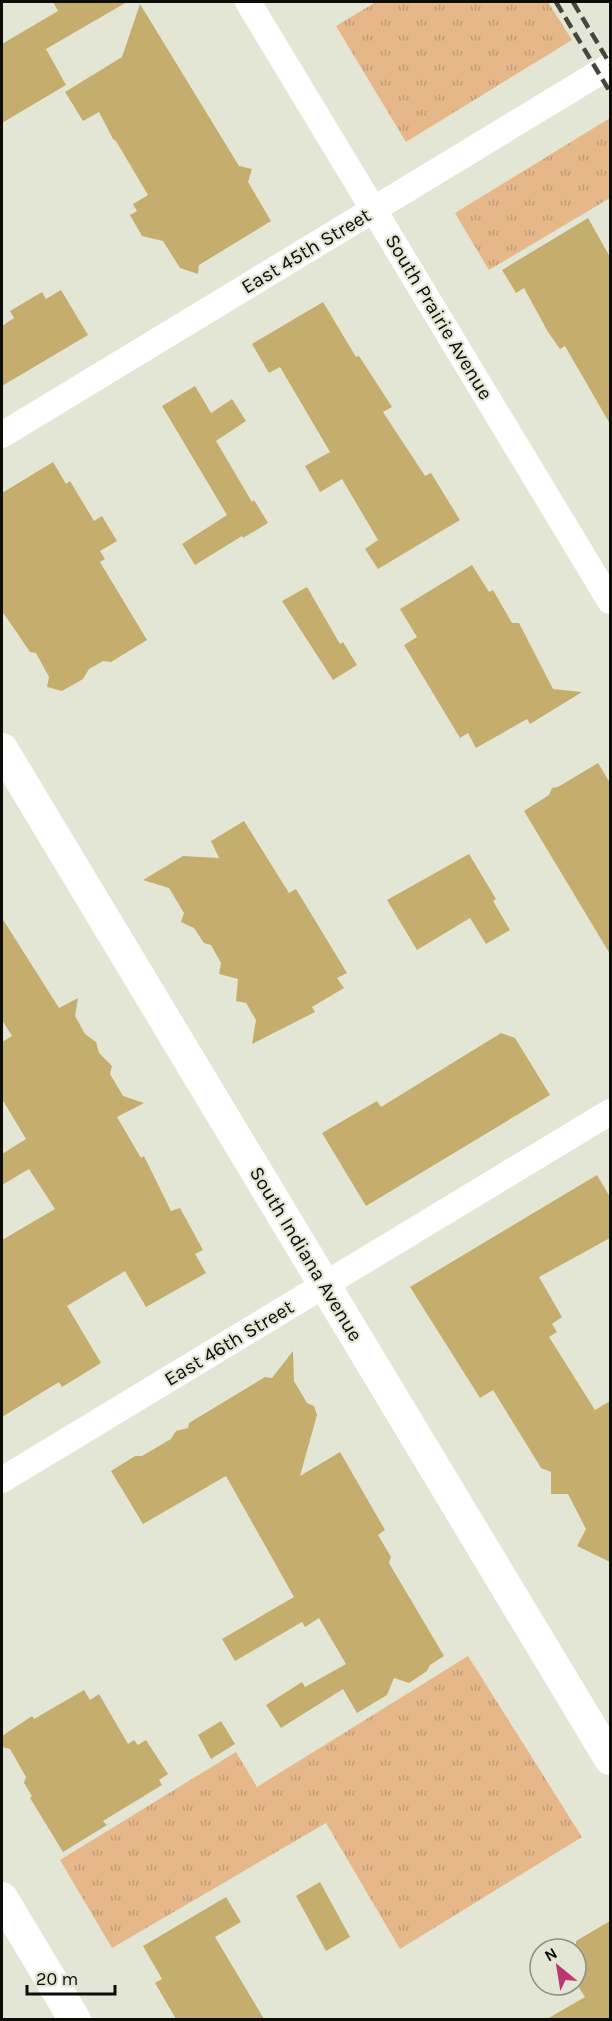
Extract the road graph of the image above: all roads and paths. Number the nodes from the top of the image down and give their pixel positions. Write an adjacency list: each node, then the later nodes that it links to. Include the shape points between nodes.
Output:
1 (248, 2): 3 (street, South Prairie Avenue)
2 (610, 66): 3 (street, East 45th Street)
3 (374, 209): 4 (street, East 45th Street); 5 (street, South Prairie Avenue)
4 (2, 435)
5 (610, 601)
6 (2, 749): 8 (street, South Indiana Avenue)
7 (610, 1112): 8 (street, East 46th Street)
8 (325, 1285): 9 (street, East 46th Street); 10 (street, South Indiana Avenue)
9 (2, 1480)
10 (610, 1759)
11 (2, 1898): 12 (street)
12 (75, 2019)

